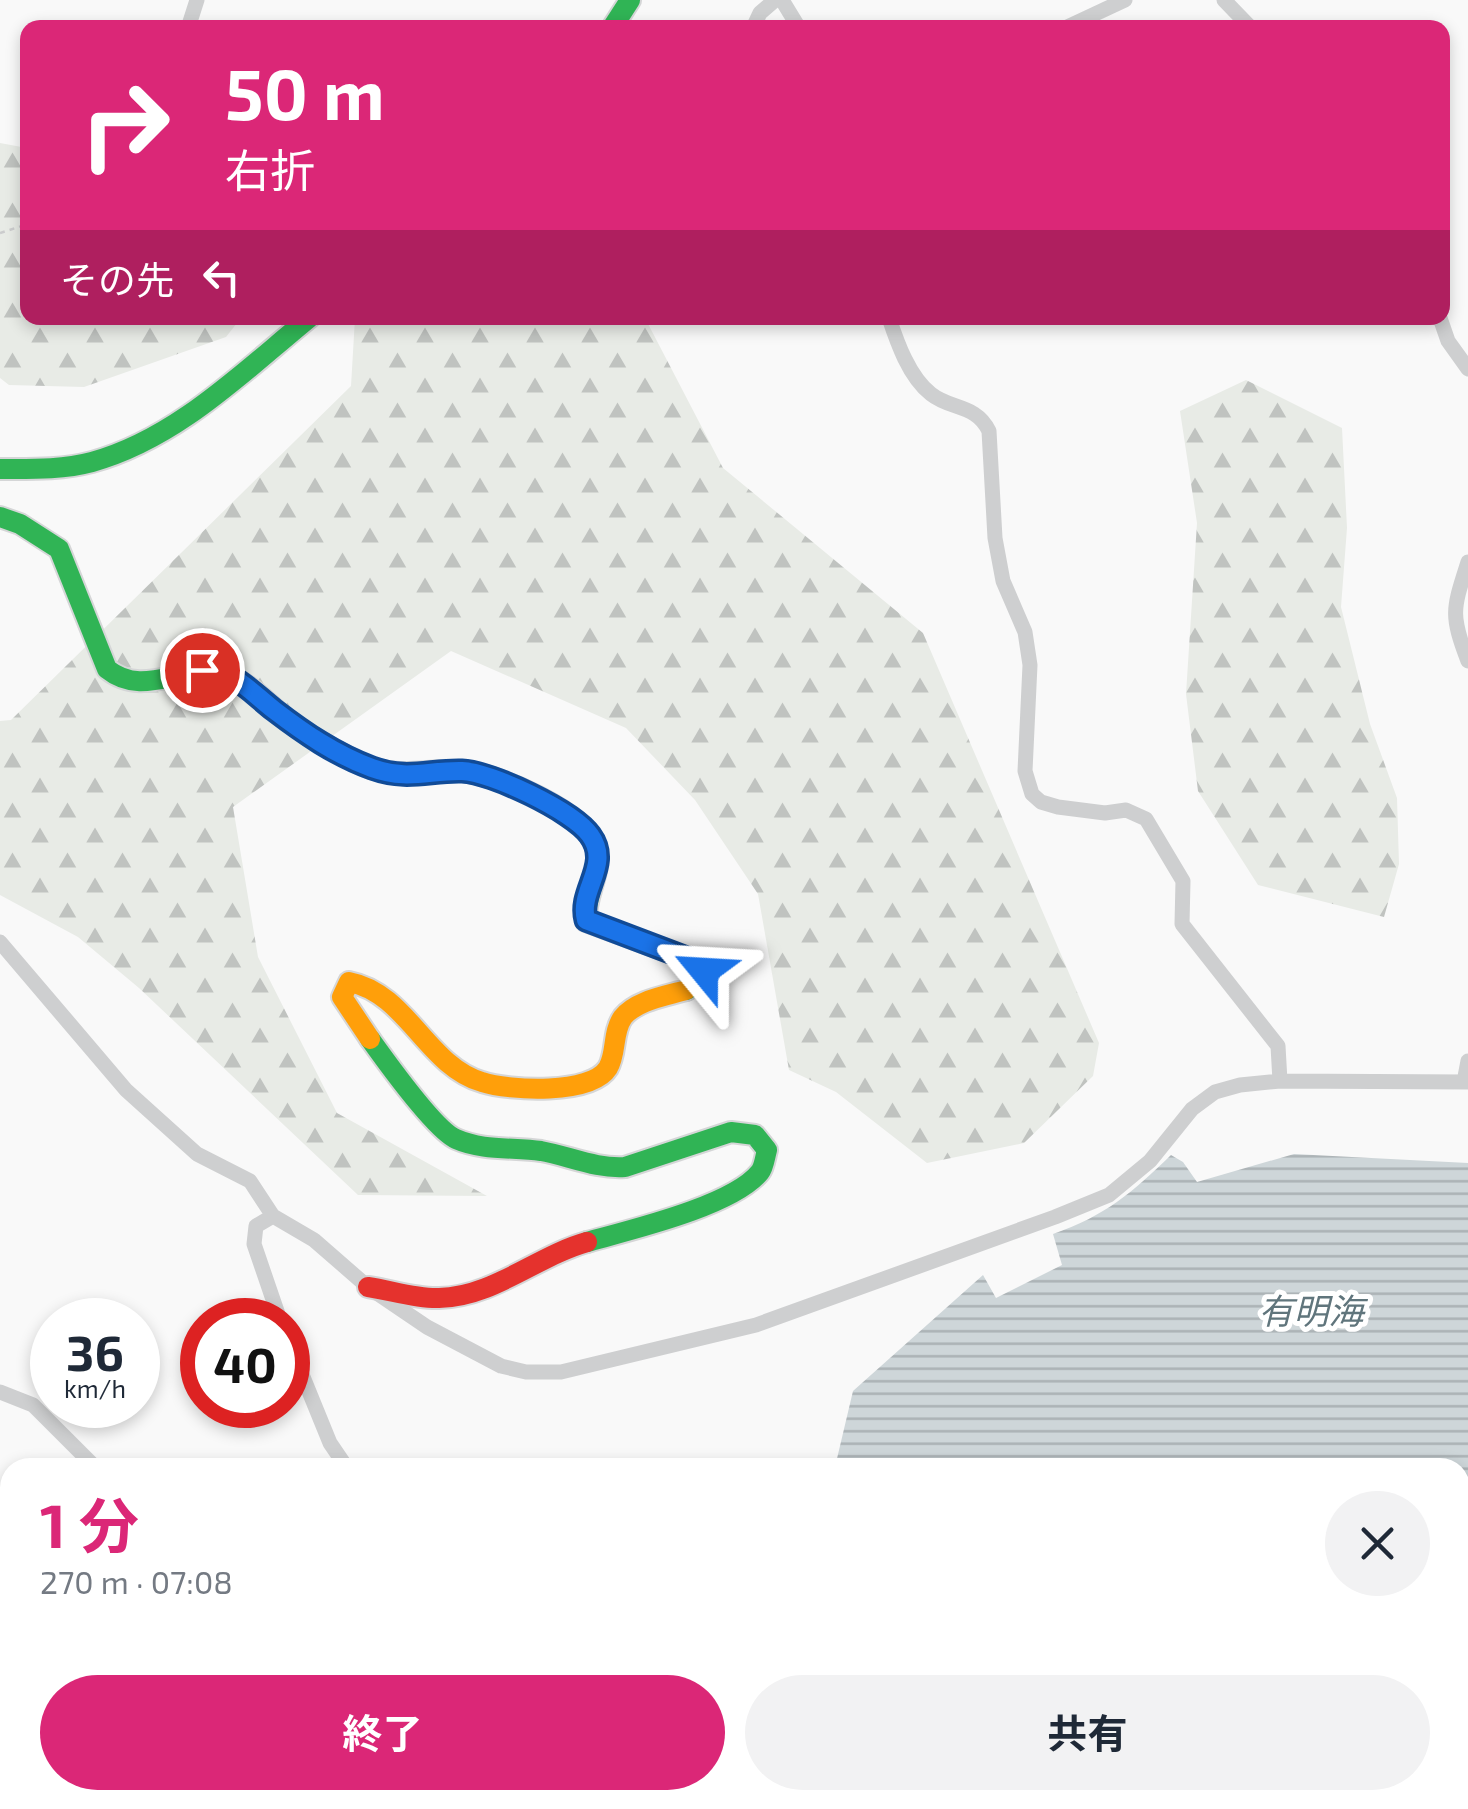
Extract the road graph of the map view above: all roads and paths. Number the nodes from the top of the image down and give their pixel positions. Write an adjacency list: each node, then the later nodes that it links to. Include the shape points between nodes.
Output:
1 (779, 0): 4 (street)
2 (1125, 0): 5 (street)
3 (1224, 0): 6 (street)
4 (756, 20)
5 (1083, 20)
6 (1243, 20)
7 (300, 325): 11 (street, via 182,419 121,454 50,472)
8 (891, 325): 17 (street, via 909,366 931,394 966,407 989,431 995,538 1030,664 1025,772 1032,794 1058,806 1126,810 1146,819 1183,881 1182,924 1278,1046)
9 (1442, 325): 10 (street)
10 (1468, 369)
11 (0, 469)
12 (0, 517): 20 (street, via 59,549 116,678 143,684 202,670 230,676 317,741 374,769 414,777 462,771 494,777 587,830 599,849 586,920 689,959 704,971 691,988 622,1017 607,1072 598,1079 520,1090 478,1081 446,1060 372,987 349,982 342,997 454,1139 612,1168 732,1132 755,1135 767,1150 762,1171 732,1194 563,1249 488,1288 439,1298)
13 (1468, 562): 14 (street, via 1454,604)
14 (1468, 661)
15 (0, 942): 19 (street, via 126,1090 197,1154 250,1181)
16 (1468, 1061): 18 (street)
17 (1280, 1081): 18 (street); 20 (street, via 1215,1092 1192,1109 1150,1162 1109,1194 1073,1210 756,1325 562,1372 501,1366 427,1328)
18 (1466, 1082)
19 (273, 1216): 20 (street, via 314,1240); 21 (street, via 256,1226 254,1244)
20 (368, 1287)
21 (272, 1298)
22 (0, 1392): 24 (street, via 34,1405)
23 (310, 1394): 25 (street)
24 (86, 1458)
25 (340, 1458)

